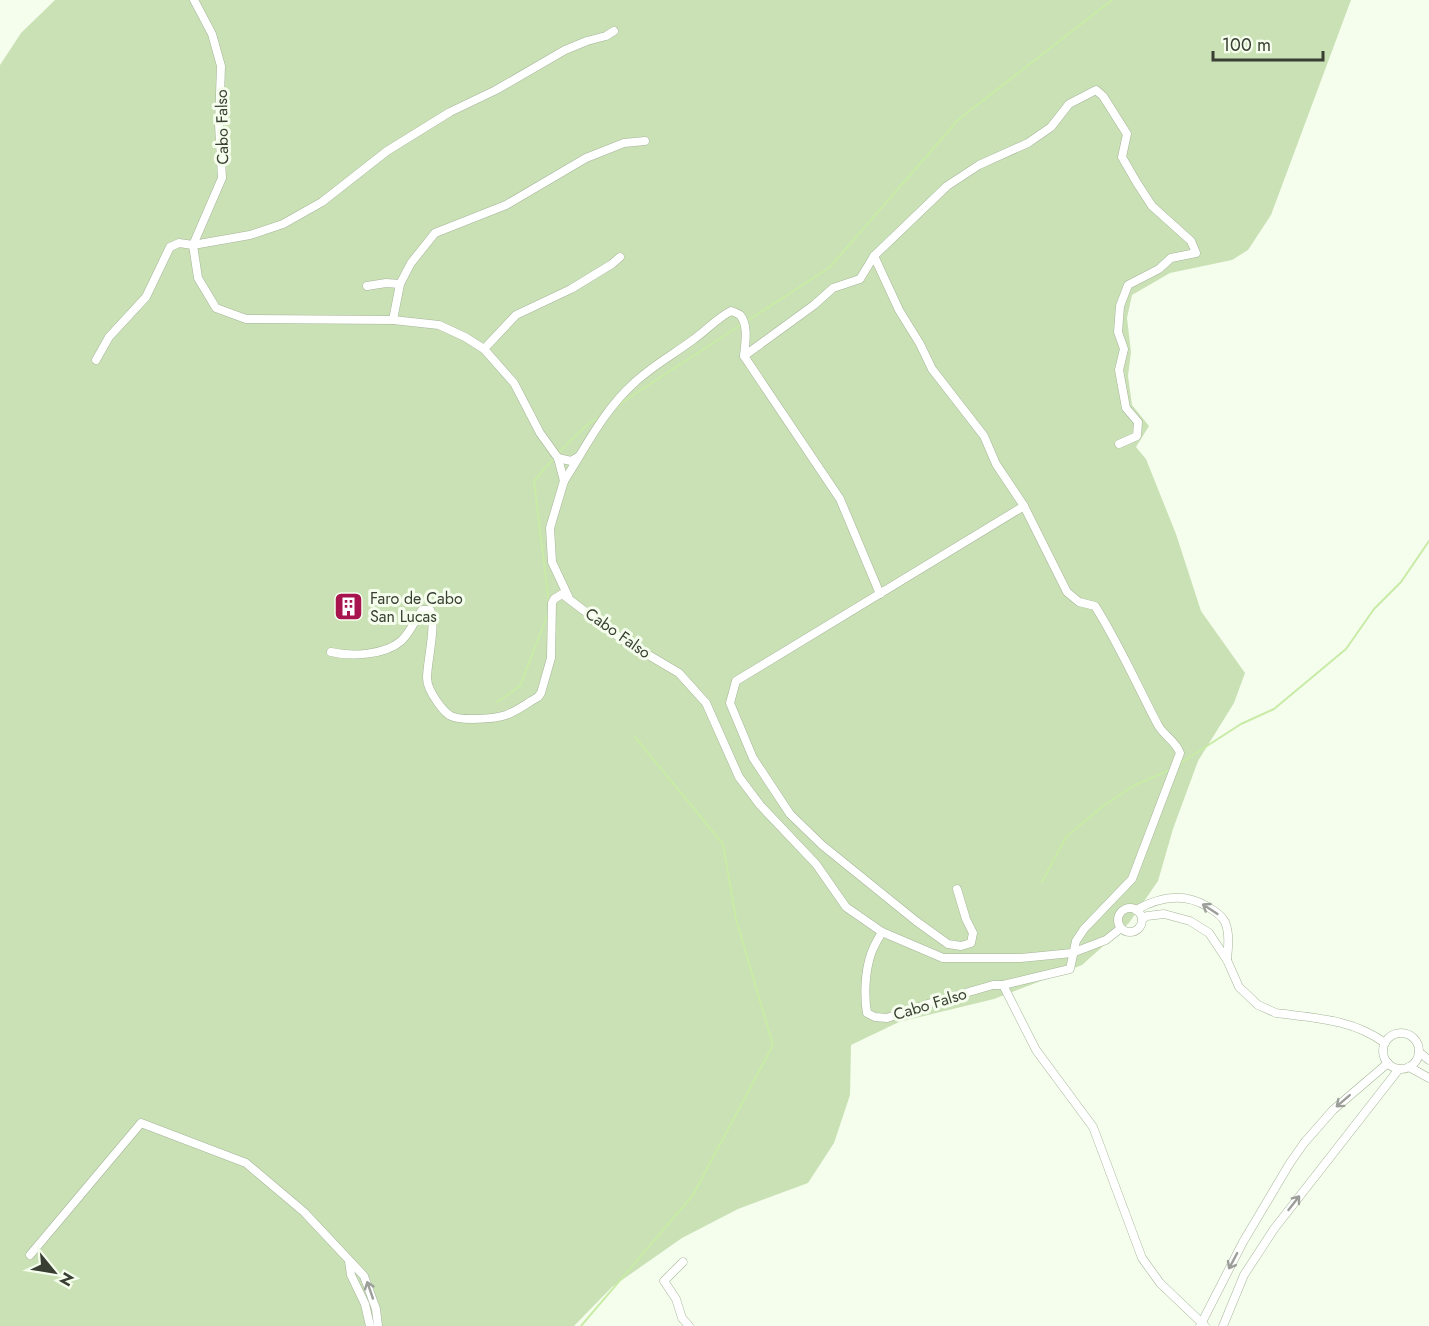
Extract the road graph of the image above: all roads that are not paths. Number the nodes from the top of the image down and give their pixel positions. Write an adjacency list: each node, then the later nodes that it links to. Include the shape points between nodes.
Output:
1 (194, 0): 4 (street, Cabo Falso, via 212,34 221,66 219,124 223,161 222,178)
2 (614, 31): 4 (street, via 565,50 450,112 387,151 322,202 283,224 250,235)
3 (645, 141): 7 (street, via 624,142 586,158 506,205 435,233 411,262)
4 (193, 245): 9 (street, via 198,278 216,308 246,319); 12 (street, via 179,243 170,247 146,297 110,337)
5 (620, 256): 10 (street, via 571,289 516,315)
6 (874, 256): 11 (street, via 860,279 833,288); 13 (street, via 947,186 979,165 1028,143 1051,127 1069,104 1096,90 1127,134 1122,157 1137,183 1152,206 1191,241 1196,252 1171,258 1128,285 1120,306 1118,332 1124,349 1119,370 1126,408 1138,422 1137,436); 17 (street, via 932,369 984,436 996,464)
7 (400, 284): 8 (street); 9 (street)
8 (368, 286)
9 (393, 320): 10 (street, via 439,325)
10 (484, 349): 15 (street, via 514,383)
11 (744, 356): 14 (street, Cabo Falso, via 743,324 740,315 730,311 634,382 607,412); 18 (street, via 840,499)
12 (96, 360)
13 (1119, 444)
14 (578, 457): 15 (street, via 571,461); 16 (street, Cabo Falso)
15 (558, 458): 16 (street)
16 (564, 481): 19 (street, Cabo Falso, via 550,528 552,562)
17 (1024, 506): 18 (street); 30 (street, via 1067,592 1079,602 1095,606 1160,728 1180,753 1132,879 1084,929)
18 (880, 594): 21 (street, via 736,681 730,703 753,758 790,814 916,921 948,944 961,946 971,943 974,933)
19 (568, 596): 20 (street, via 560,594 552,603 551,658 541,693 517,710 496,718 457,718 444,711 436,699 427,675 432,649 430,610 422,610 402,640 385,650 344,655); 27 (street, Cabo Falso, via 623,640 679,673 706,703 739,777 760,805 816,864 846,908)
20 (332, 652)
21 (957, 889)
22 (1164, 899): 23 (street); 24 (street); 28 (street, one-way to 22, via 1218,912 1197,900)
23 (1136, 910): 25 (street); 26 (street, via 1122,912 1118,922)
24 (1164, 914): 25 (street); 29 (street, via 1190,921 1209,933)
25 (1142, 919): 26 (street, via 1135,931)
26 (1121, 928): 30 (street, via 1106,940)
27 (882, 933): 30 (street, via 943,958); 32 (street, Cabo Falso, via 871,955 866,983 867,1013 875,1017 887,1018 973,990)
28 (1228, 938): 29 (street); 31 (street)
29 (1216, 946): 31 (street)
30 (1072, 954): 32 (street, via 1070,969)
31 (1227, 960): 33 (street, via 1239,987 1258,1005 1276,1013 1351,1024)
32 (1003, 985): 43 (street, via 1036,1050 1093,1127 1142,1258)
33 (1386, 1043): 34 (street, via 1394,1035 1404,1033 1416,1041); 36 (street, via 1383,1051)
34 (1419, 1052): 35 (street); 37 (street)
35 (1429, 1060)
36 (1388, 1063): 38 (street); 43 (street, one-way to 43, via 1333,1110 1299,1149 1243,1242)
37 (1409, 1067): 38 (street); 39 (street)
38 (1399, 1069): 47 (street, one-way to 38, via 1244,1275 1268,1237)
39 (1429, 1078)
40 (30, 1254): 41 (street, via 141,1123 246,1163 304,1212)
41 (349, 1261): 44 (street); 45 (street, one-way to 41, via 367,1282)
42 (683, 1262): 46 (street, via 664,1281)
43 (1202, 1325)
44 (370, 1326)
45 (378, 1326)
46 (688, 1326)
47 (1223, 1326)

